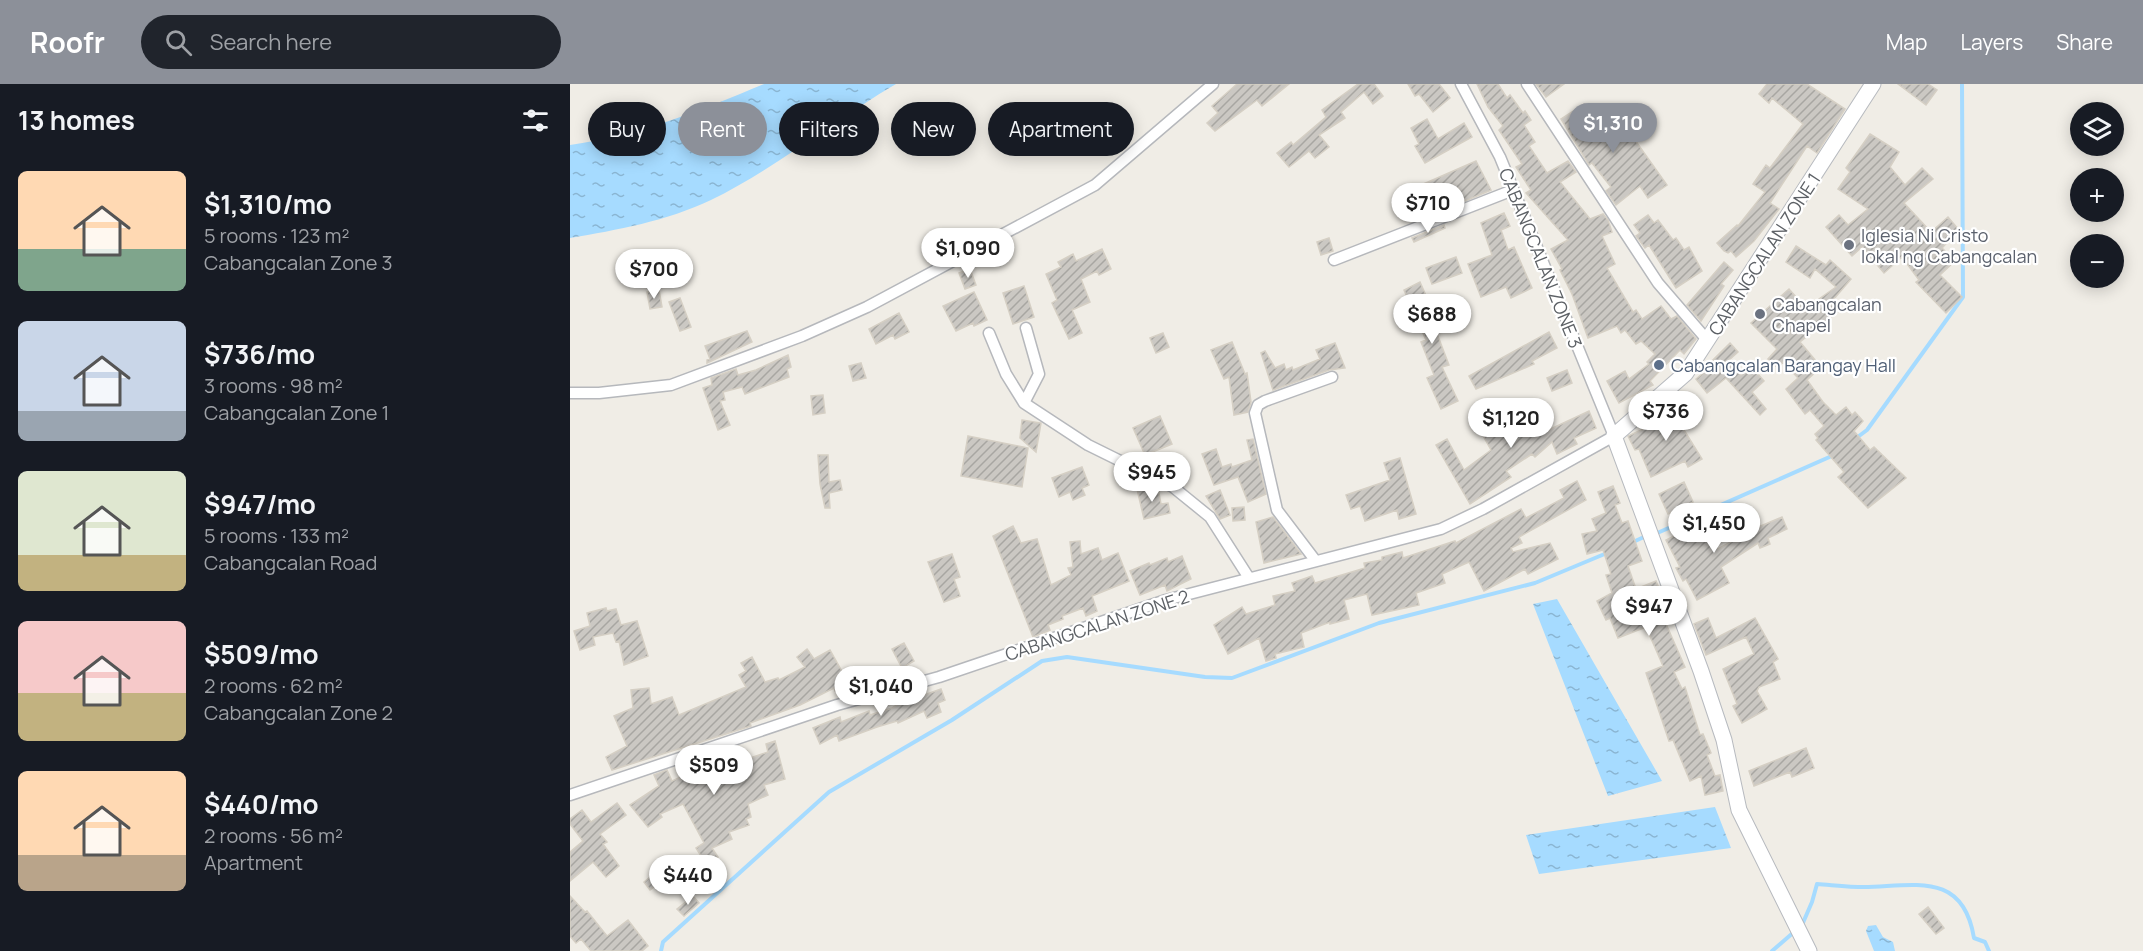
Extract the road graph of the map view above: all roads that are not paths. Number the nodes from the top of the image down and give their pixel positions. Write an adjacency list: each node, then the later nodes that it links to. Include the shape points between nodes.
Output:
1 (1213, 84): 11 (street, via 1095,185 867,307 671,385)
2 (1461, 84): 5 (street, CABANGCALAN ZONE 3)
3 (1527, 84): 9 (street, via 1658,283)
4 (1873, 84): 9 (street, CABANGCALAN ZONE 1)
5 (1513, 190): 6 (street); 13 (street, CABANGCALAN ZONE 3)
6 (1334, 260)
7 (1026, 328): 12 (street, via 1039,374)
8 (989, 333): 12 (street, via 1006,374)
9 (1708, 341): 13 (street, CABANGCALAN ZONE 1, via 1686,373)
10 (1332, 377): 14 (street, via 1265,401 1255,413 1277,510)
11 (570, 393)
12 (1024, 403): 15 (street, via 1088,445 1173,487 1210,517)
13 (1614, 436): 14 (street, CABANGCALAN ZONE 2, via 1441,529); 17 (street, via 1701,671 1724,740 1739,810)
14 (1315, 560): 15 (street, CABANGCALAN ZONE 2)
15 (1249, 578): 16 (street, CABANGCALAN ZONE 2, via 1166,600 939,677 837,705)
16 (570, 795)
17 (1808, 948)

